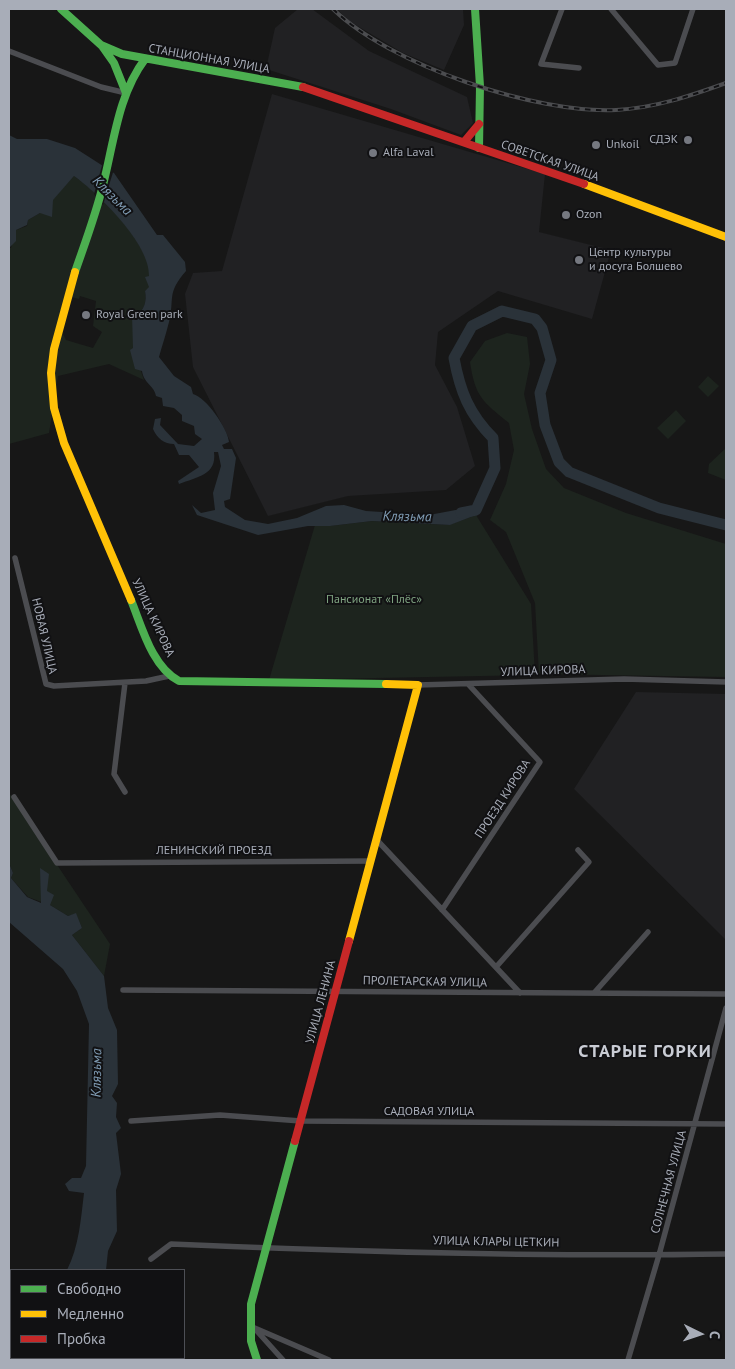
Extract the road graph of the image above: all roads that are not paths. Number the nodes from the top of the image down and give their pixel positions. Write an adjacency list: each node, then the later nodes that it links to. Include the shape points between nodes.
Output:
1 (61, 9): 6 (street, СТАНЦИОННАЯ УЛИЦА)
2 (475, 9): 12 (street)
3 (562, 9): 9 (street, via 541,64)
4 (611, 9): 5 (street, via 658,65 675,63)
5 (693, 9)
6 (101, 44): 8 (street, СТАНЦИОННАЯ УЛИЦА, via 122,54); 10 (street, via 114,63)
7 (9, 51): 10 (street)
8 (145, 59): 10 (street, УЛИЦА КИРОВА, via 134,72); 11 (street, СТАНЦИОННАЯ УЛИЦА, via 296,85)
9 (579, 68)
10 (126, 94): 17 (street, УЛИЦА КИРОВА, via 95,213 56,336 51,376 54,410 68,451 155,656)
11 (366, 108): 13 (street, СОВЕТСКАЯ УЛИЦА)
12 (479, 124): 13 (street); 14 (street)
13 (464, 142): 14 (street, СОВЕТСКАЯ УЛИЦА)
14 (479, 148): 15 (street, СОВЕТСКАЯ УЛИЦА)
15 (726, 237)
16 (15, 558): 19 (street, НОВАЯ УЛИЦА, via 46,684)
17 (169, 676): 19 (street, НОВАЯ УЛИЦА); 21 (street, УЛИЦА КИРОВА, via 191,682)
18 (726, 682): 20 (street, УЛИЦА КИРОВА, via 624,679)
19 (125, 683): 22 (street, via 114,774)
20 (468, 684): 21 (street, УЛИЦА КИРОВА); 27 (street, ПРОЕЗД КИРОВА, via 540,762)
21 (418, 685): 24 (street, УЛИЦА ЛЕНИНА)
22 (125, 792)
23 (14, 797): 26 (street, ЛЕНИНСКИЙ ПРОЕЗД, via 57,864)
24 (376, 839): 26 (street, УЛИЦА ЛЕНИНА); 27 (street)
25 (578, 850): 29 (street, via 589,862)
26 (371, 860): 31 (street, УЛИЦА ЛЕНИНА)
27 (442, 910): 29 (street)
28 (648, 932): 33 (street)
29 (497, 966): 32 (street)
30 (123, 990): 31 (street, ПРОЛЕТАРСКАЯ УЛИЦА)
31 (335, 991): 32 (street, ПРОЛЕТАРСКАЯ УЛИЦА); 37 (street, УЛИЦА ЛЕНИНА)
32 (520, 993): 33 (street, ПРОЛЕТАРСКАЯ УЛИЦА)
33 (594, 993): 34 (street, ПРОЛЕТАРСКАЯ УЛИЦА)
34 (726, 994)
35 (726, 1008): 38 (street, СОЛНЕЧНАЯ УЛИЦА)
36 (132, 1121): 37 (street, САДОВАЯ УЛИЦА, via 220,1115)
37 (301, 1121): 38 (street, САДОВАЯ УЛИЦА); 40 (street, УЛИЦА ЛЕНИНА)
38 (695, 1123): 39 (street, САДОВАЯ УЛИЦА); 42 (street, СОЛНЕЧНАЯ УЛИЦА)
39 (726, 1124)
40 (265, 1248): 42 (street, УЛИЦА КЛАРЫ ЦЕТКИН); 43 (street, УЛИЦА КЛАРЫ ЦЕТКИН, via 171,1244); 44 (street, УЛИЦА ЛЕНИНА, via 251,1304)
41 (726, 1254): 42 (street, УЛИЦА КЛАРЫ ЦЕТКИН)
42 (660, 1255): 48 (street, СОЛНЕЧНАЯ УЛИЦА)
43 (151, 1260)
44 (252, 1327): 45 (street, УЛИЦА ЛЕНИНА, via 251,1341); 46 (street); 47 (street)
45 (257, 1360)
46 (283, 1360)
47 (329, 1360)
48 (628, 1360)

